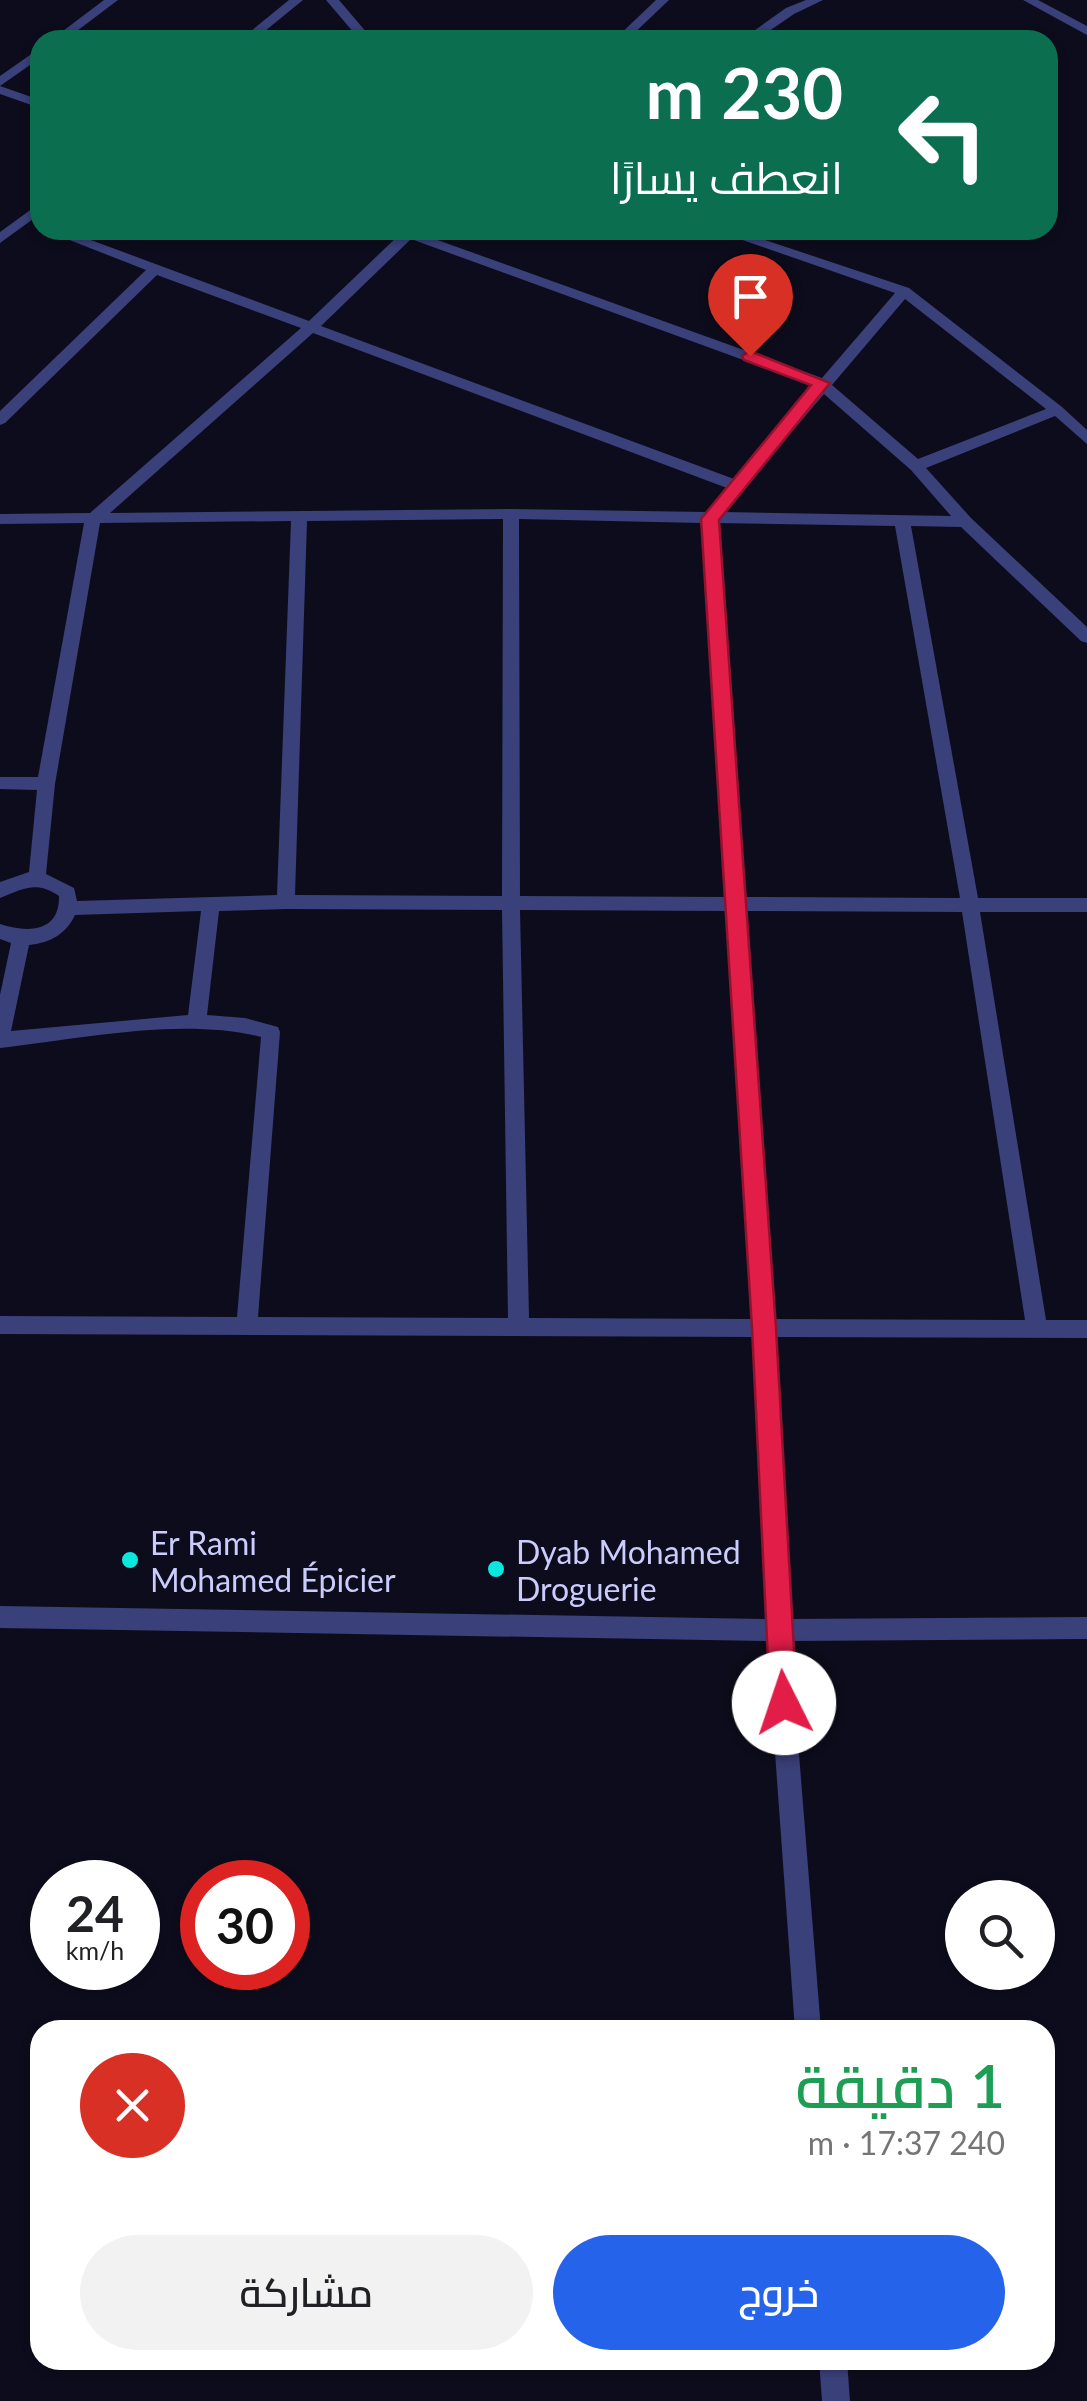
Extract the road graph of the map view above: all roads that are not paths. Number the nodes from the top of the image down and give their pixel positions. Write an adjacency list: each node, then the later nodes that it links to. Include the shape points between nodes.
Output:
1 (112, 0): 7 (street)
2 (297, 0): 8 (street)
3 (332, 0): 9 (street)
4 (663, 0): 10 (street)
5 (817, 0): 11 (street)
6 (1029, 0): 12 (street)
7 (71, 30)
8 (259, 30)
9 (358, 30)
10 (631, 30)
11 (762, 30)
12 (1087, 31)
13 (30, 60): 14 (street)
14 (0, 82)
15 (0, 90): 16 (street)
16 (30, 100)
17 (30, 215): 18 (street)
18 (24, 220): 19 (street); 20 (street)
19 (30, 222)
20 (0, 239)
21 (79, 240): 25 (street)
22 (398, 240): 27 (street)
23 (432, 240): 28 (street)
24 (752, 240): 26 (street)
25 (156, 268): 27 (street); 30 (street)
26 (904, 290): 28 (street); 29 (street)
27 (312, 326): 33 (street); 36 (street)
28 (822, 383): 32 (street); 33 (street)
29 (1056, 410): 31 (street); 32 (street)
30 (0, 420)
31 (1087, 439)
32 (916, 466): 40 (street)
33 (734, 486): 38 (street)
34 (512, 514): 35 (street); 38 (street); 51 (street)
35 (299, 516): 36 (street); 46 (street)
36 (93, 518): 37 (street); 43 (street)
37 (0, 519)
38 (710, 519): 39 (street); 47 (street)
39 (902, 520): 40 (street); 48 (street)
40 (964, 522): 41 (street)
41 (1087, 636)
42 (0, 783): 43 (street)
43 (46, 784): 44 (street)
44 (37, 878): 45 (street); 52 (street, via 68,893)
45 (0, 892)
46 (286, 902): 49 (street); 51 (street)
47 (735, 902): 48 (street); 51 (street); 60 (street)
48 (970, 902): 50 (street); 61 (street)
49 (211, 903): 52 (street); 55 (street)
50 (1087, 904)
51 (511, 905): 59 (street)
52 (71, 908): 54 (street, via 54,931)
53 (0, 931): 54 (street)
54 (21, 939): 56 (street)
55 (197, 1022): 56 (street); 58 (street, via 272,1032)
56 (0, 1040)
57 (0, 1325): 58 (street)
58 (247, 1326): 59 (street)
59 (519, 1326): 60 (street)
60 (764, 1328): 61 (street); 65 (street)
61 (1037, 1329): 62 (street)
62 (1087, 1329)
63 (0, 1617): 65 (street)
64 (1087, 1628): 65 (street)
65 (778, 1630): 66 (street)
66 (807, 2020)
67 (833, 2370): 68 (street)
68 (836, 2401)

